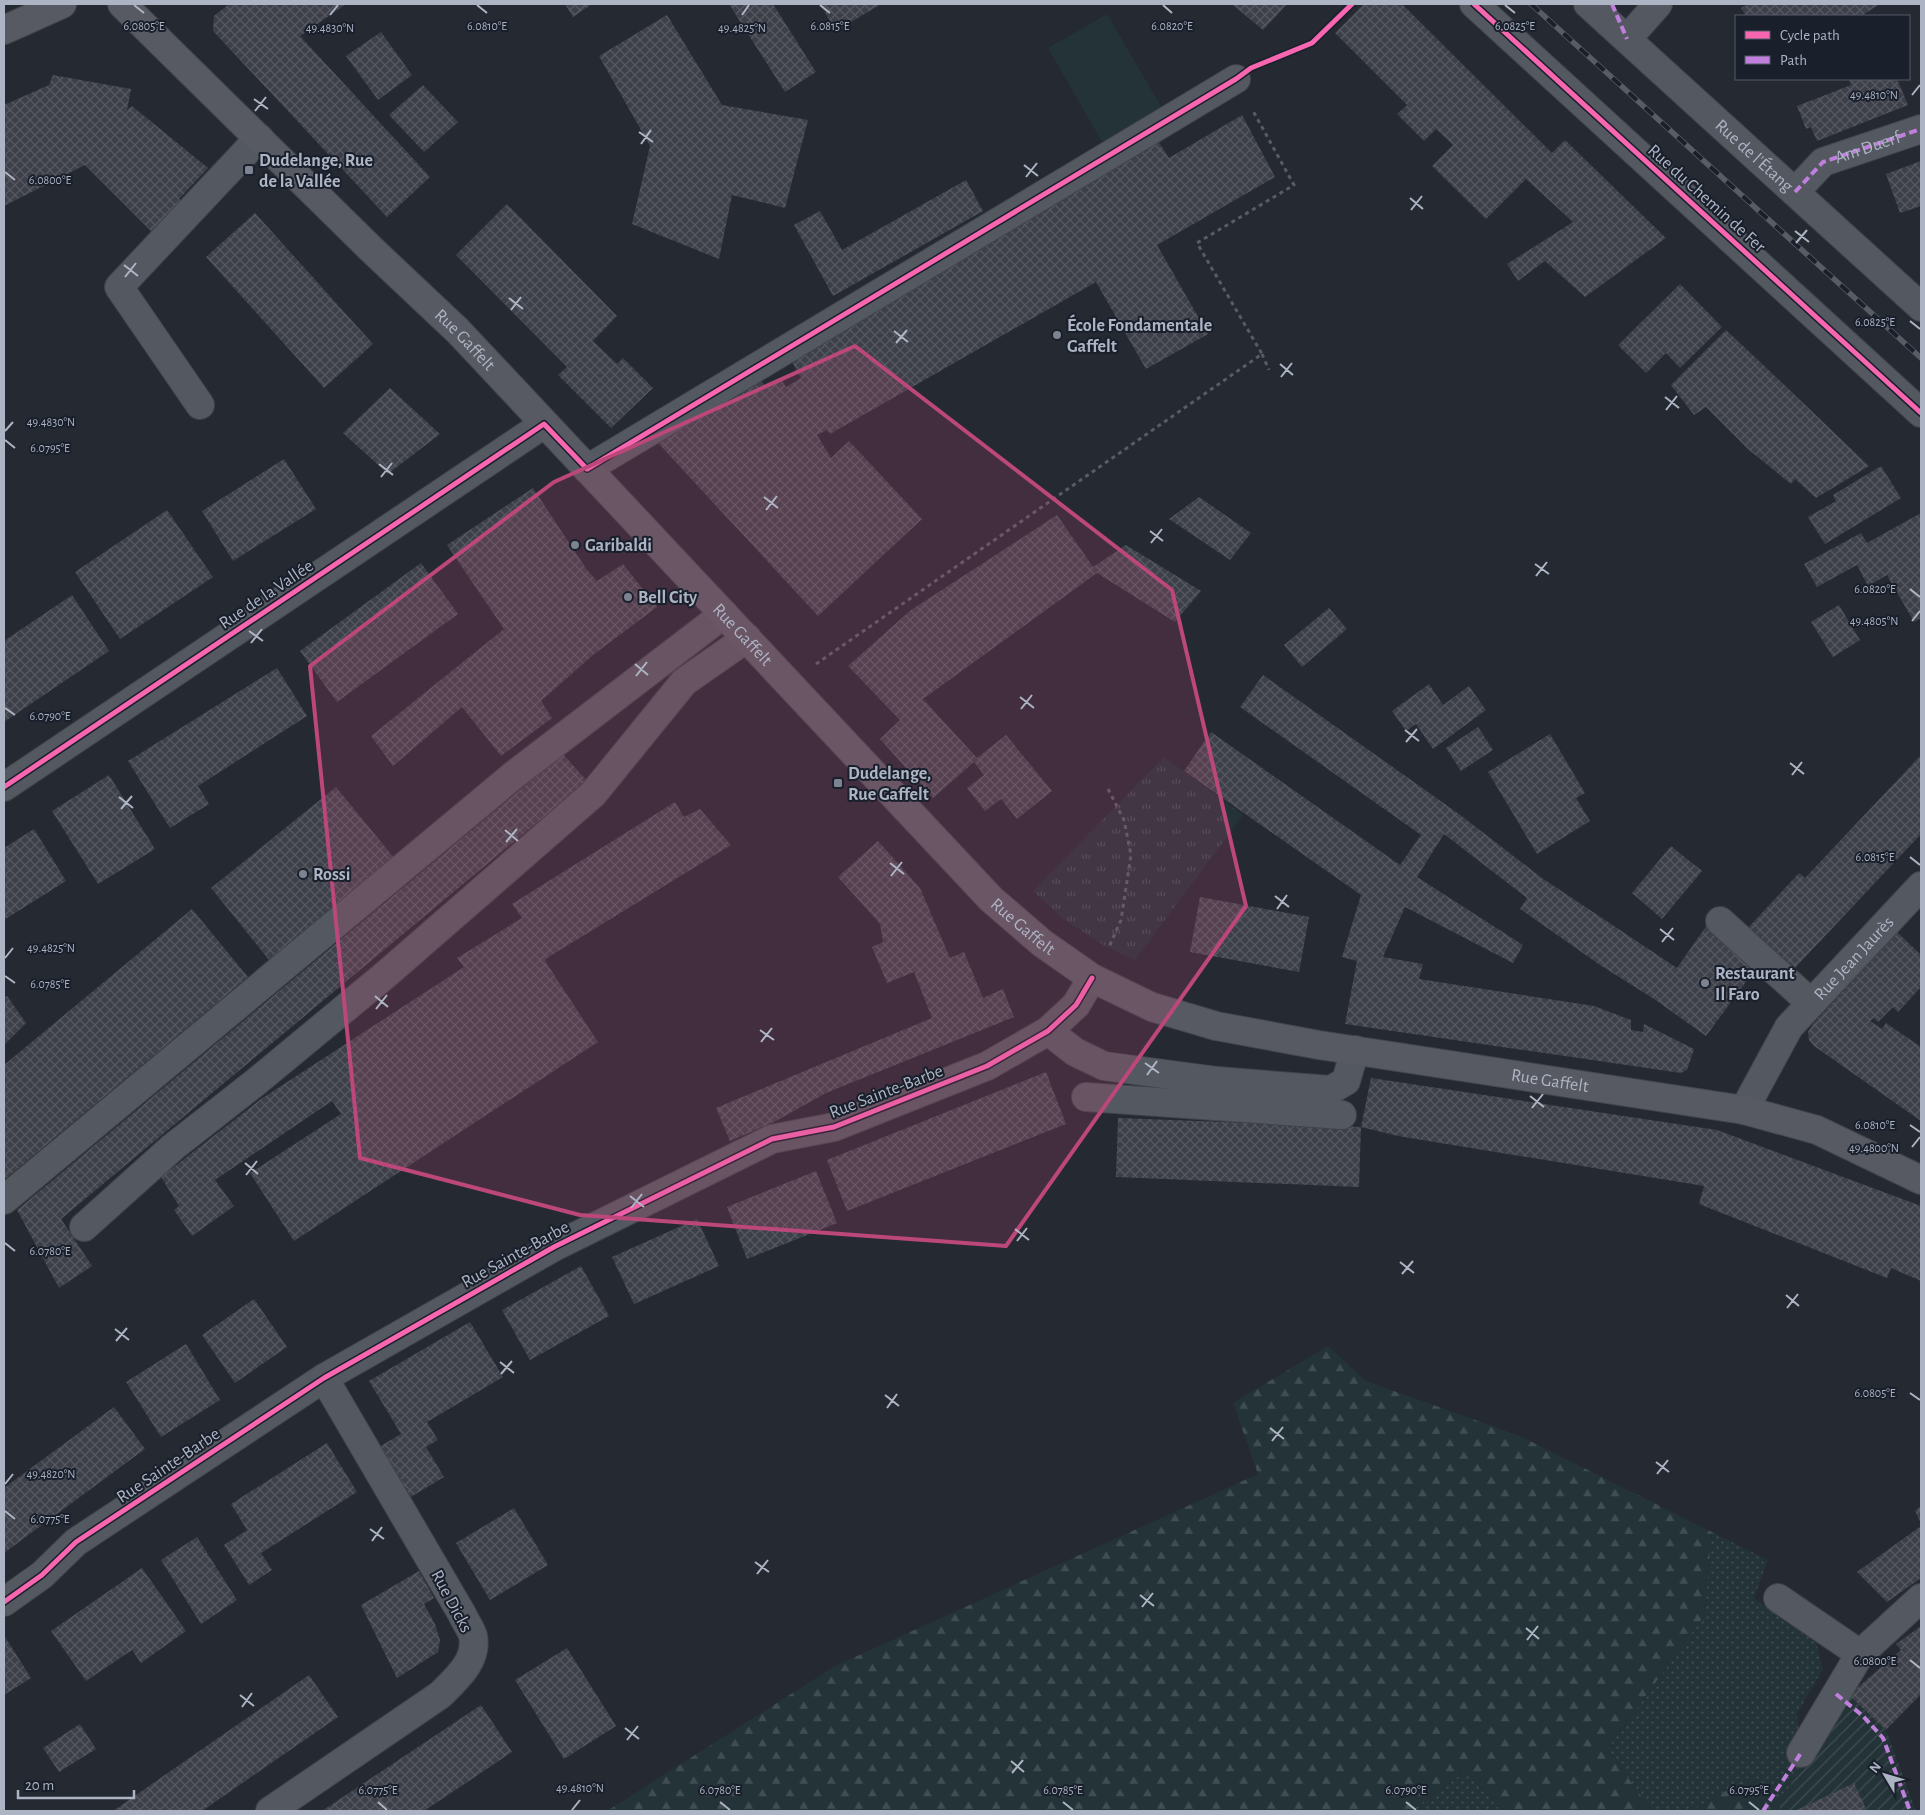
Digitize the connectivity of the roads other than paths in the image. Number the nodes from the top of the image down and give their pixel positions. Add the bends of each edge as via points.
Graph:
1 (62, 4) edge
2 (122, 4) edge
3 (1474, 4) edge
4 (1588, 4) edge
5 (1658, 4) edge
6 (4, 30) edge
7 (1627, 39) junction
8 (1236, 79) road end
9 (1921, 129) edge
10 (259, 138) junction
11 (1795, 192) junction
12 (1921, 307) edge
13 (200, 405) dead end
14 (1921, 413) edge
15 (544, 424) junction
16 (587, 469) junction
17 (724, 614) junction
18 (747, 638) junction
19 (4, 786) edge
20 (1921, 886) edge
21 (1720, 921) dead end
22 (1092, 978) junction
23 (1811, 1003) junction
24 (1048, 1031) junction
25 (1355, 1050) junction
26 (1216, 1094) junction
27 (1086, 1097) dead end
28 (1744, 1110) junction
29 (1342, 1115) dead end
30 (1921, 1180) edge
31 (4, 1200) edge
32 (84, 1226) dead end
33 (324, 1378) junction
34 (1778, 1598) dead end
35 (1921, 1598) edge
36 (4, 1602) edge
37 (1860, 1654) junction
38 (1801, 1753) dead end
39 (270, 1811) edge

1 - 6 main road
2 - 10 main road, Rue Gaffelt
3 - 14 street, Rue du Chemin de Fer
4 - 7 street, Rue de l'Étang
5 - 7 street
7 - 11 street, Rue de l'Étang
8 - 16 street
9 - 11 street, Am Duerf via 1823,162
10 - 13 street via 119,287
10 - 15 main road, Rue Gaffelt via 458,331
11 - 12 street, Rue de l'Étang
15 - 16 main road, Rue Gaffelt
15 - 19 street, Rue de la Vallée
16 - 17 main road, Rue Gaffelt
17 - 18 main road, Rue Gaffelt
17 - 31 street via 515,774
18 - 22 main road, Rue Gaffelt via 991,899
18 - 32 street via 684,682 593,794 384,976 173,1147
20 - 23 street, Rue Jean Jaurès
21 - 23 street
22 - 24 street, Rue Sainte-Barbe via 1076,1005
22 - 25 main road, Rue Gaffelt via 1152,1007 1216,1026
23 - 28 street, Rue Jean Jaurès via 1789,1027
24 - 26 street via 1075,1052 1104,1066
24 - 33 street, Rue Sainte-Barbe via 987,1066 834,1127 772,1139 554,1247
25 - 26 street via 1346,1081 1331,1090
25 - 28 main road, Rue Gaffelt
26 - 27 street
26 - 29 street
28 - 30 main road, Rue Gaffelt via 1816,1130
33 - 36 street, Rue Sainte-Barbe via 76,1542 42,1575
33 - 39 street, Rue Dicks via 462,1614 473,1636 472,1656 460,1676 440,1695
34 - 37 street
35 - 37 street
37 - 38 street

